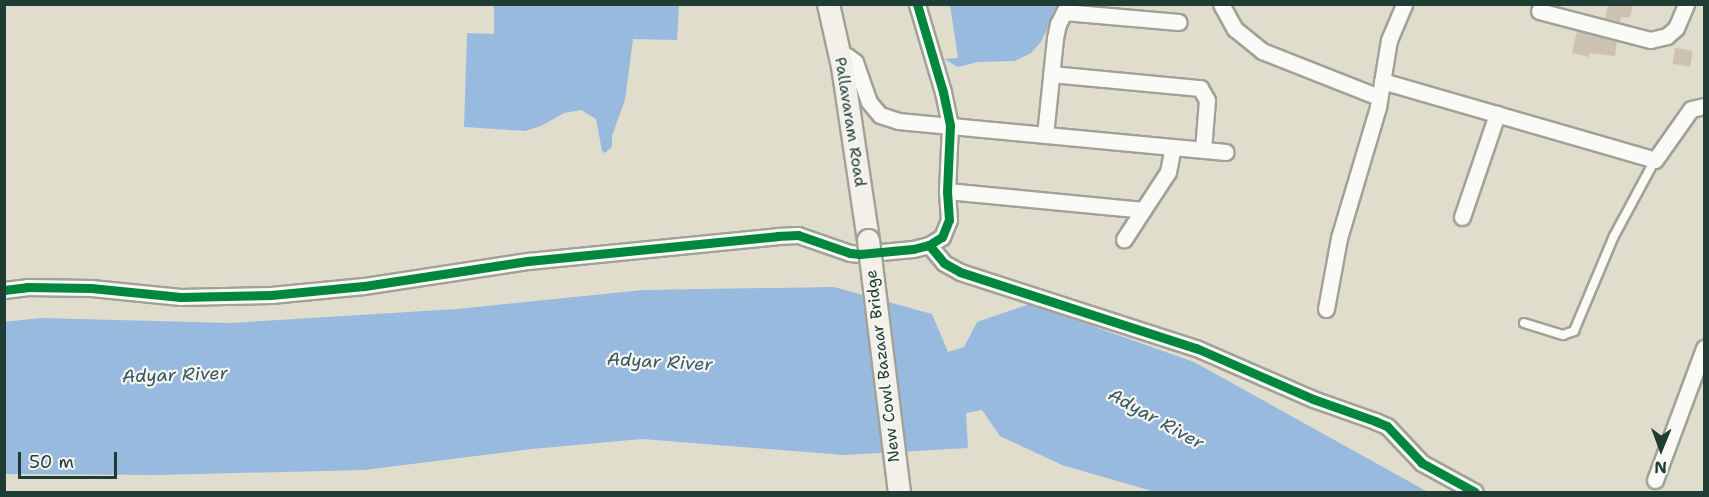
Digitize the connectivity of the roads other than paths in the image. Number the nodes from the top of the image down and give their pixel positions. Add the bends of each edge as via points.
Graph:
1 (828, 4) edge
2 (917, 4) edge
3 (1221, 4) edge
4 (1404, 4) edge
5 (1686, 4) edge
6 (1066, 8) edge
7 (1539, 11) dead end
8 (1179, 22) dead end
9 (840, 57) junction
10 (1051, 74) junction
11 (1382, 81) junction
12 (1379, 97) junction
13 (1704, 106) edge
14 (1497, 114) junction
15 (950, 125) junction
16 (1045, 135) junction
17 (1173, 147) junction
18 (1203, 150) junction
19 (1226, 152) dead end
20 (1655, 160) junction
21 (947, 191) junction
22 (1143, 210) junction
23 (1462, 217) dead end
24 (1124, 239) dead end
25 (868, 240) joint
26 (929, 245) junction
27 (4, 290) edge
28 (1326, 309) dead end
29 (1524, 323) dead end
30 (1704, 348) edge
31 (1655, 480) dead end
32 (899, 492) edge
33 (1475, 492) edge

1 - 9 street, Pallavaram Road
2 - 15 street
3 - 12 street via 1235,29 1262,51
4 - 11 street via 1389,40
5 - 7 street via 1676,27 1667,36 1650,40
6 - 8 street
6 - 10 street via 1055,38
9 - 15 street via 847,56 855,62 869,102 880,115
9 - 25 street, Pallavaram Road
10 - 16 street
10 - 18 street via 1200,88 1207,100
11 - 12 street
11 - 14 street
12 - 28 street via 1339,238
13 - 20 street via 1691,109
14 - 20 street
14 - 23 street
15 - 16 street
15 - 21 street
16 - 17 street
17 - 18 street
17 - 22 street via 1168,172
18 - 19 street
20 - 29 lane via 1614,236 1574,331 1563,335
21 - 22 street
21 - 26 street via 947,229
22 - 24 street
25 - 32 street, New Cowl Bazaar Bridge, bridge
26 - 27 street via 860,254 814,238 788,236 528,261 364,286 260,296 181,297 92,288
26 - 33 street via 944,263 960,272 1196,348 1313,399 1376,421 1387,426 1422,463
30 - 31 street

